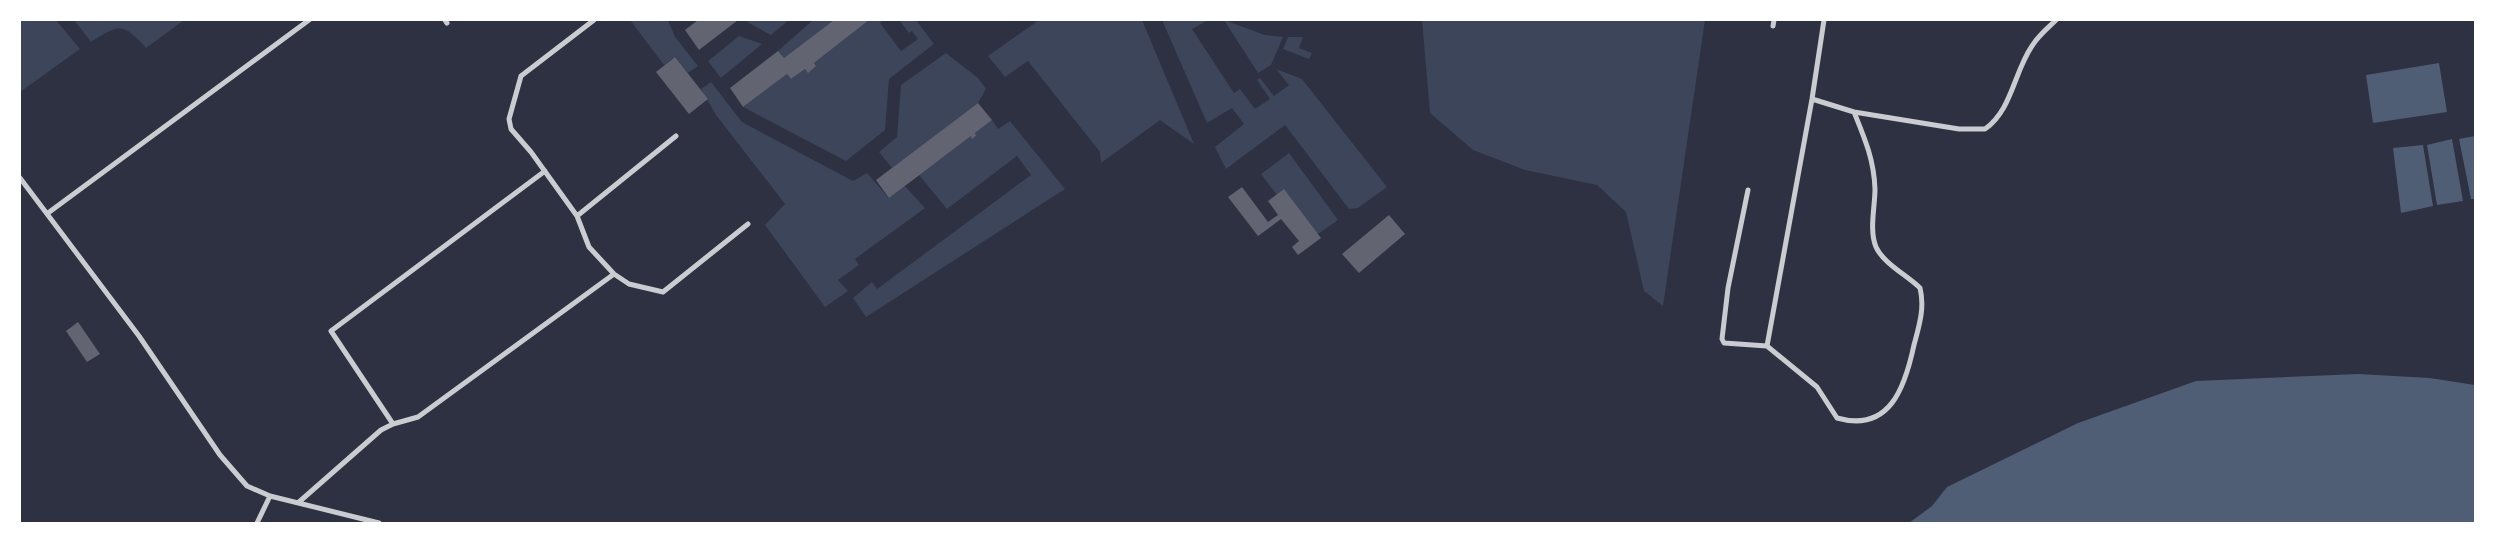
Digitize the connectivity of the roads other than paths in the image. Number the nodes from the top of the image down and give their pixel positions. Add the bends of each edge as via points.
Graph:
1 (309, 20) edge
2 (594, 20) edge
3 (1824, 20) edge
4 (2056, 20) edge
5 (1812, 99) junction
6 (1854, 112) junction
7 (676, 136) dead end
8 (544, 171) junction
9 (20, 178) edge
10 (1748, 190) dead end
11 (48, 213) junction
12 (578, 216) junction
13 (748, 224) dead end
14 (614, 274) junction
15 (1767, 346) junction
16 (393, 424) junction
17 (270, 496) junction
18 (299, 502) junction
19 (257, 523) edge
20 (379, 523) edge

1 - 11 street
2 - 8 street via 521,76 518,84 509,118 511,129
3 - 5 street
4 - 6 street via 2032,45 2002,114 1985,129 1959,129
5 - 6 street
5 - 15 street
6 - 15 street via 1872,157 1876,248 1920,288 1923,299 1907,378 1892,404 1879,416 1863,422 1847,421 1837,418 1817,387
7 - 12 street
8 - 12 street
8 - 16 street via 331,331
9 - 11 street
10 - 15 street via 1728,288 1722,339 1729,345
11 - 17 street via 139,336 220,456 247,486
12 - 14 street via 589,247
13 - 14 street via 663,292 628,284
14 - 16 street via 418,417
16 - 18 street via 381,430
17 - 18 street
17 - 19 street
18 - 20 street

